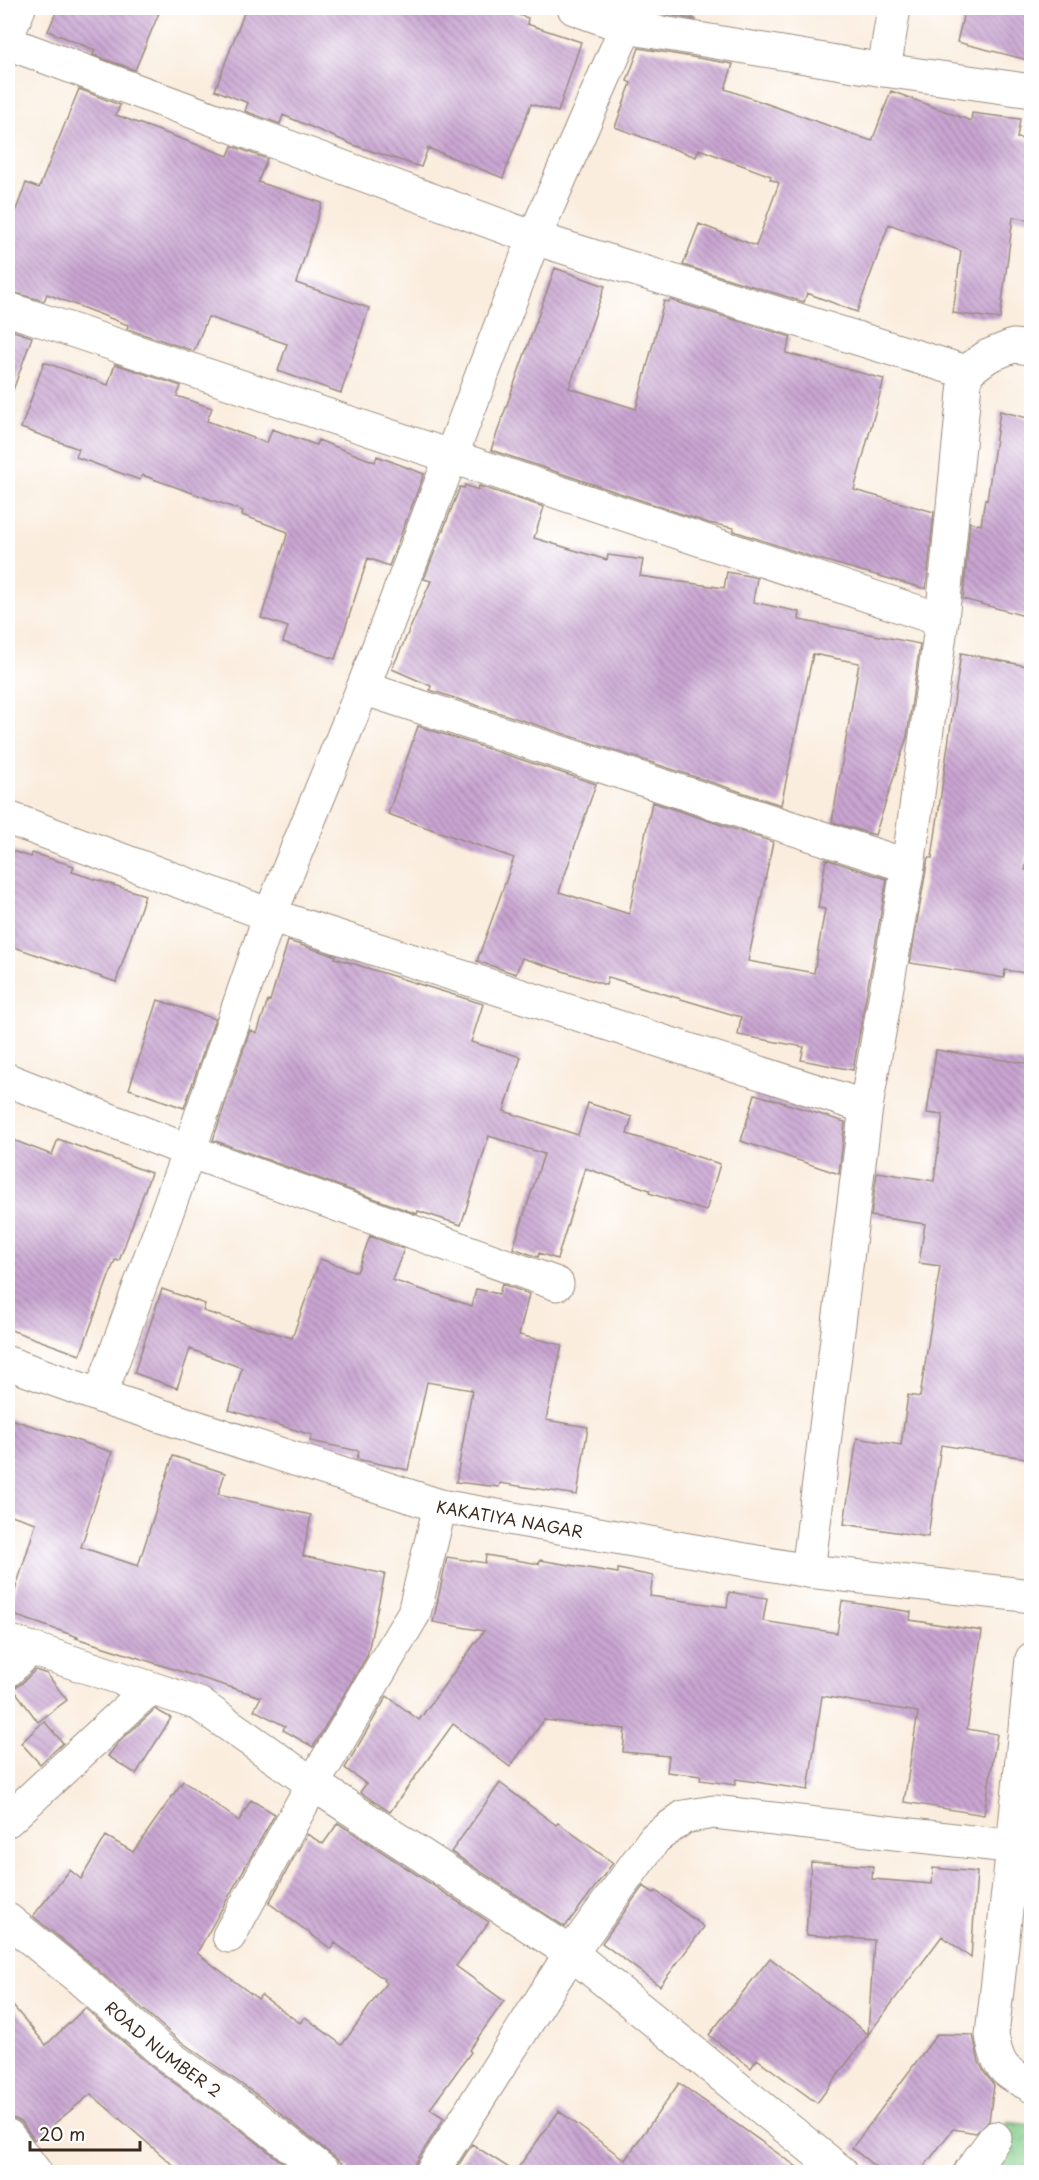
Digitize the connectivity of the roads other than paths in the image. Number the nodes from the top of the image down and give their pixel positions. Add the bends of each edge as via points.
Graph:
1 (20, 8) edge
2 (574, 8) edge
3 (894, 8) edge
4 (629, 17) edge
5 (8, 34) edge
6 (8, 43) edge
7 (884, 70) junction
8 (1032, 91) edge
9 (534, 238) junction
10 (8, 309) edge
11 (1032, 348) edge
12 (966, 372) junction
13 (451, 456) junction
14 (942, 620) junction
15 (363, 688) junction
16 (8, 818) edge
17 (908, 866) junction
18 (270, 915) junction
19 (8, 1080) edge
20 (866, 1107) junction
21 (189, 1151) junction
22 (557, 1284) dead end
23 (8, 1363) edge
24 (100, 1396) junction
25 (440, 1506) junction
26 (808, 1571) junction
27 (1032, 1596) edge
28 (15, 1653) edge
29 (1032, 1659) edge
30 (149, 1689) junction
31 (313, 1784) junction
32 (8, 1820) edge
33 (1022, 1848) edge
34 (8, 1920) edge
35 (229, 1936) dead end
36 (571, 1953) junction
37 (1032, 2086) edge
38 (8, 2136) edge
39 (995, 2138) dead end
40 (825, 2167) edge
41 (35, 2172) edge
42 (324, 2172) edge
43 (432, 2172) edge
44 (970, 2172) edge

1 - 5 street
2 - 4 street
3 - 7 street
4 - 7 street
4 - 9 street
6 - 9 street
7 - 8 street
9 - 12 street
9 - 13 street
10 - 13 street
11 - 12 street via 1013,346 988,356
12 - 14 street
13 - 14 street
13 - 15 street
14 - 17 street
15 - 17 street
15 - 18 street
16 - 18 street
17 - 20 street
18 - 20 street
18 - 21 street
19 - 21 street
20 - 26 street
21 - 22 street
21 - 24 street
23 - 24 street, KAKATIYA NAGAR
24 - 25 street, KAKATIYA NAGAR
25 - 26 street, KAKATIYA NAGAR
25 - 31 street via 414,1613
26 - 27 street, KAKATIYA NAGAR
28 - 30 street
29 - 33 street
30 - 31 street via 199,1704
30 - 32 street
31 - 35 street
31 - 36 street
33 - 36 street via 714,1812 684,1817 655,1839
33 - 37 street via 992,2035 995,2055 1006,2073
34 - 42 street, ROAD NUMBER 2 via 164,2053
36 - 40 street
36 - 43 street
38 - 41 street
39 - 44 street

